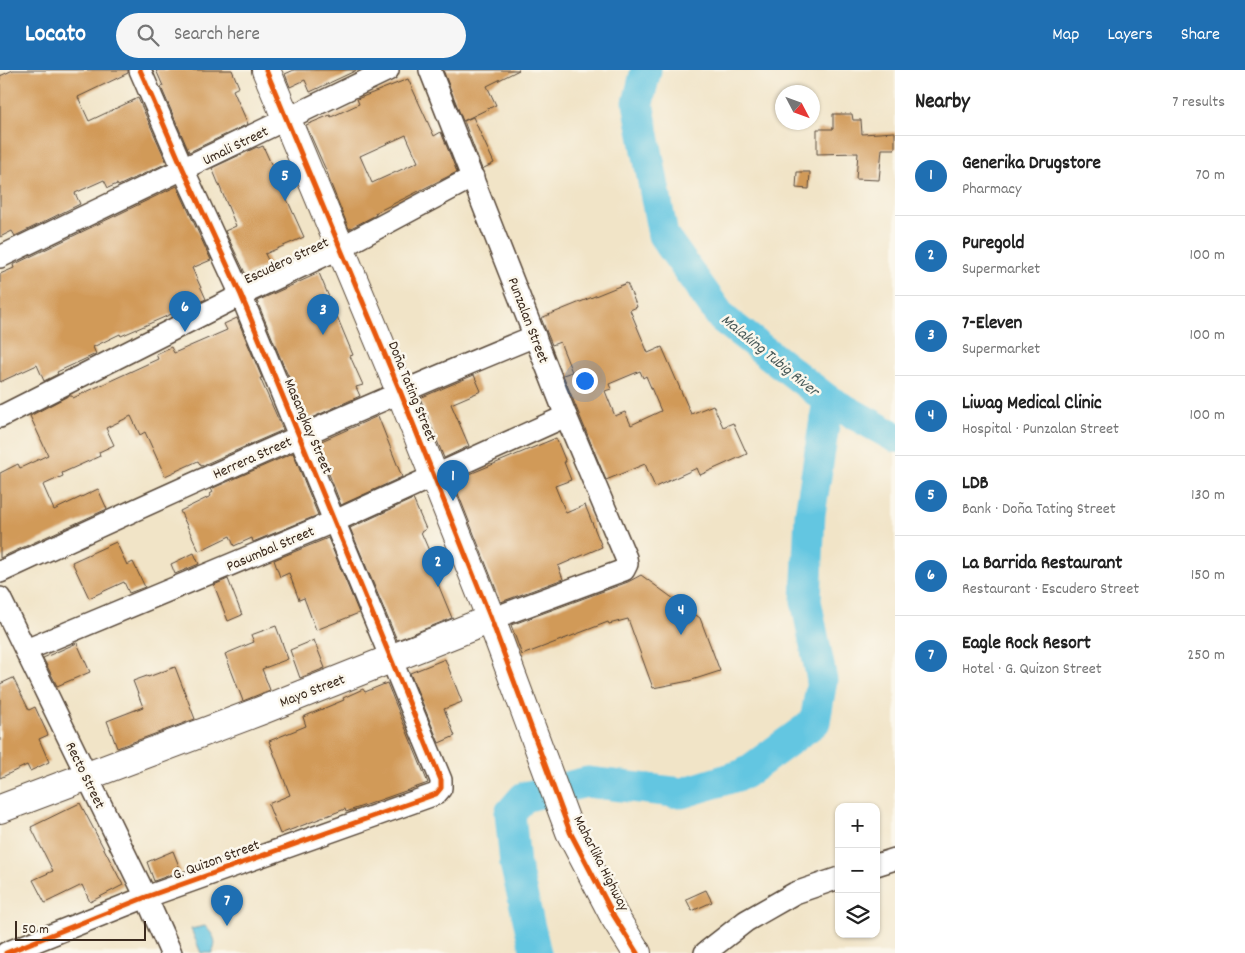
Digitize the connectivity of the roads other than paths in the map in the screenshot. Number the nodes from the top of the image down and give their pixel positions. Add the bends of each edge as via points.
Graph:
1 (140, 70) edge
2 (266, 70) edge
3 (388, 70) edge
4 (430, 70) edge
5 (287, 120) junction
6 (183, 170) junction
7 (473, 177) junction
8 (340, 248) junction
9 (0, 257) edge
10 (241, 295) junction
11 (535, 336) junction
12 (400, 391) junction
13 (566, 416) junction
14 (0, 417) edge
15 (300, 436) junction
16 (434, 477) junction
17 (336, 521) junction
18 (624, 570) joint
19 (0, 572) edge
20 (0, 598) edge
21 (491, 619) junction
22 (26, 650) junction
23 (391, 659) junction
24 (87, 777) junction
25 (550, 781) joint
26 (436, 794) joint
27 (0, 809) edge
28 (895, 859) edge
29 (880, 864) edge
30 (835, 879) edge
31 (146, 897) junction
32 (6, 953) edge
33 (171, 953) edge
34 (637, 953) edge
35 (705, 953) edge

1 - 6 street, Masangkay Street
2 - 5 main road, Doña Tating Street
3 - 5 street, Umali Street
4 - 7 street, Punzalan Street
5 - 6 street, Umali Street
5 - 8 main road, Doña Tating Street
6 - 9 street, Umali Street
6 - 10 street, Masangkay Street
7 - 8 street, Escudero Street
7 - 11 street, Punzalan Street
8 - 10 street, Escudero Street
8 - 12 main road, Doña Tating Street
10 - 14 street, Escudero Street
10 - 15 street, Masangkay Street
11 - 12 street, Herrera Street
11 - 13 street, Punzalan Street
12 - 15 street, Herrera Street
12 - 16 main road, Doña Tating Street
13 - 16 street, Pasumbal Street
13 - 18 street, Punzalan Street via 626,558
15 - 17 street, Masangkay Street
15 - 19 street, Herrera Street
16 - 17 street, Pasumbal Street
16 - 21 main road, Doña Tating Street
17 - 22 street, Pasumbal Street
17 - 23 street, Masangkay Street
18 - 21 street, Mayo Street
20 - 22 street, Recto Street
21 - 23 main road, Mayo Street
21 - 25 main road, Doña Tating Street
22 - 24 street, Recto Street
23 - 24 main road, Mayo Street
23 - 26 street, Masangkay Street via 441,780 441,788
24 - 27 main road, Mayo Street
24 - 31 street, Recto Street
25 - 34 main road, Maharlika Highway via 570,832
26 - 31 street, G. Quizon Street
28 - 29 street
30 - 35 street via 795,893 746,921
31 - 32 street, G. Quizon Street
31 - 33 street, Recto Street

